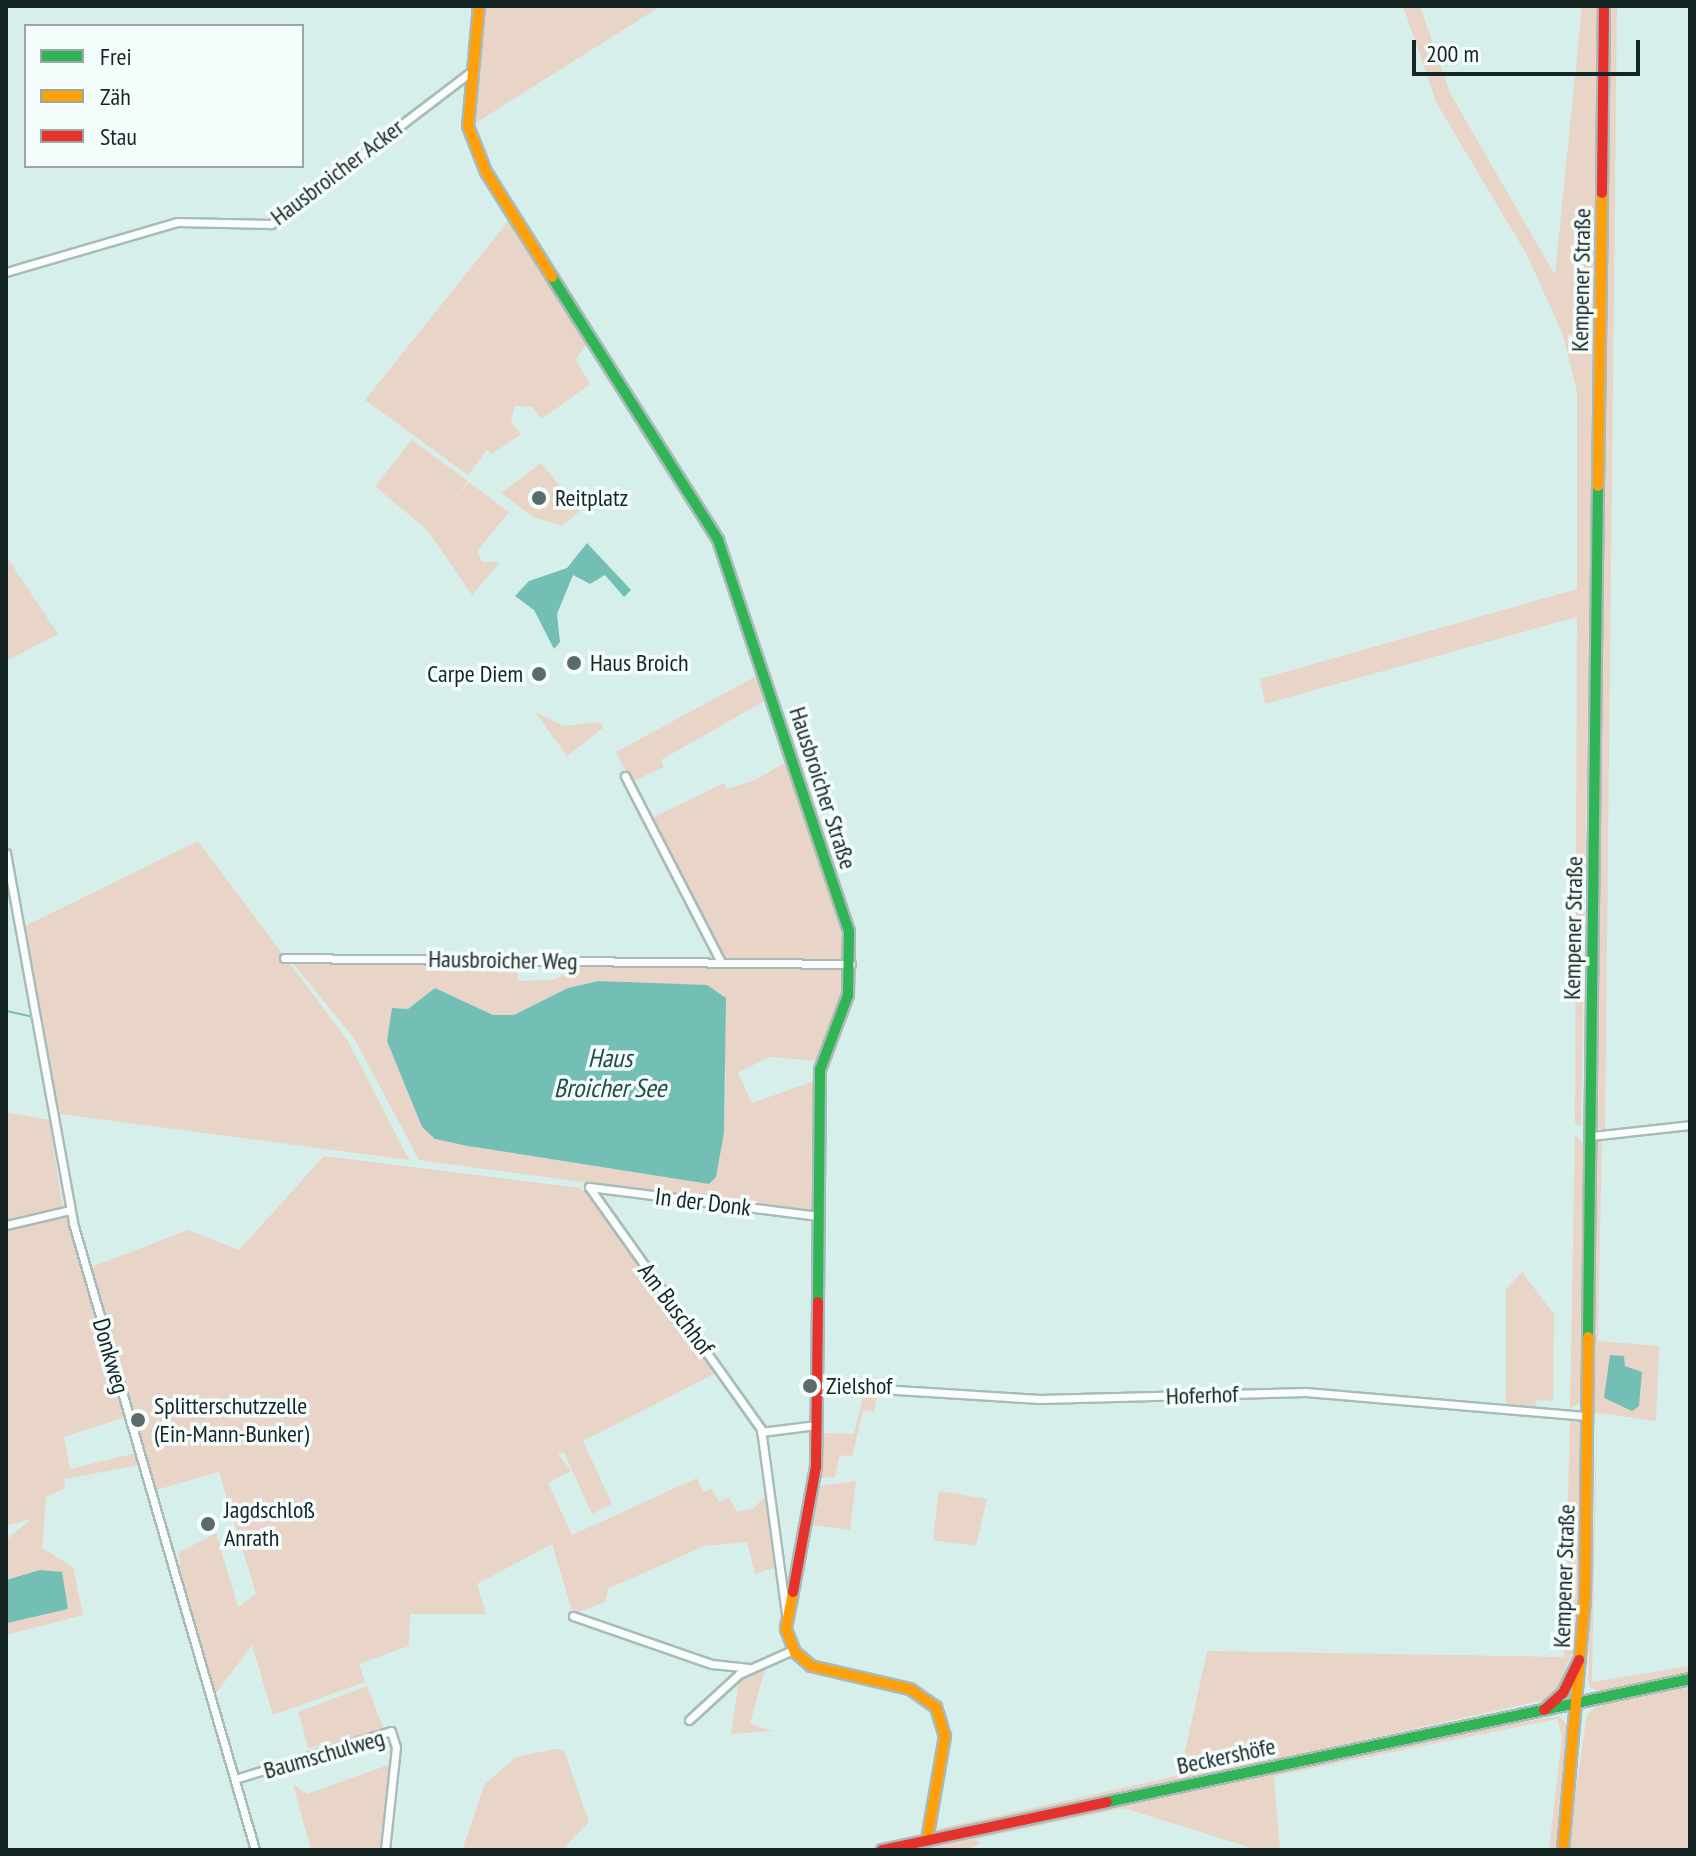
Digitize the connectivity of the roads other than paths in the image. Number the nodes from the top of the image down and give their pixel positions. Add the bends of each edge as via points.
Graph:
1 (479, 6) edge
2 (1604, 6) edge
3 (469, 73) junction
4 (6, 272) edge
5 (625, 776) dead end
6 (6, 853) edge
7 (284, 958) dead end
8 (721, 962) junction
9 (853, 964) junction
10 (1690, 1125) edge
11 (1591, 1136) junction
12 (589, 1187) joint
13 (70, 1210) junction
14 (818, 1216) junction
15 (6, 1225) edge
16 (817, 1385) junction
17 (1587, 1416) junction
18 (817, 1425) junction
19 (761, 1432) junction
20 (786, 1615) junction
21 (573, 1616) dead end
22 (1583, 1648) junction
23 (793, 1650) junction
24 (749, 1668) junction
25 (1690, 1679) edge
26 (1579, 1703) junction
27 (1544, 1710) junction
28 (689, 1720) dead end
29 (235, 1779) junction
30 (927, 1840) junction
31 (255, 1850) edge
32 (385, 1850) edge
33 (882, 1850) edge
34 (1563, 1850) edge

1 - 3 street, Hausbroicher Straße
2 - 11 street, Kempener Straße
3 - 4 street, Hausbroicher Acker via 271,224 173,223
3 - 9 street, Hausbroicher Straße via 468,126 486,172 726,559 849,932
5 - 8 street
6 - 13 street, Donkweg
7 - 8 street, Hausbroicher Weg
8 - 9 street, Hausbroicher Weg
9 - 14 street, Hausbroicher Straße via 820,1070
10 - 11 street
11 - 17 street, Kempener Straße
12 - 14 street, In der Donk
12 - 19 street, Am Buschhof via 747,1402
13 - 15 street
13 - 29 street, Donkweg
14 - 16 street, Hausbroicher Straße
16 - 17 street, Hoferhof via 1040,1399 1306,1392
16 - 18 street, Hausbroicher Straße
17 - 22 street, Kempener Straße
18 - 19 street
18 - 20 street, Hausbroicher Straße via 811,1505
19 - 20 street, Am Buschhof
20 - 23 street, Hausbroicher Straße
21 - 24 street via 712,1664
22 - 26 street, Kempener Straße
22 - 27 street via 1565,1690
23 - 24 street
23 - 30 street via 814,1667 910,1689 934,1705 945,1736
24 - 28 street
25 - 26 street, Beckershöfe
26 - 27 street, Beckershöfe
26 - 34 street, Kempener Straße
27 - 30 street, Beckershöfe
29 - 31 street, Donkweg
29 - 32 street, Baumschulweg via 391,1731 396,1747
30 - 33 street, Beckershöfe

